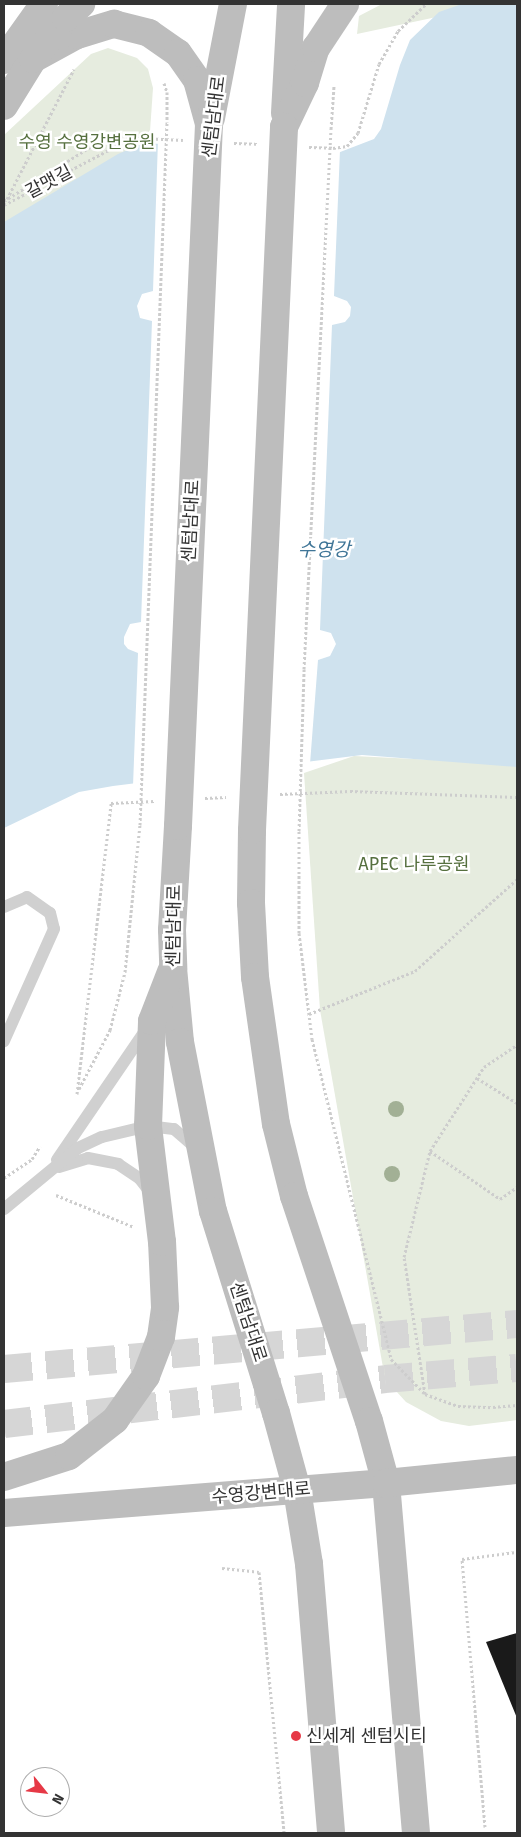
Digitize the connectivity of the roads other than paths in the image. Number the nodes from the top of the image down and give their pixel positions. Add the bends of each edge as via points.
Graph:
1 (44, 4) edge
2 (81, 4) edge
3 (233, 4) edge
4 (291, 4) edge
5 (345, 4) edge
6 (5, 55) edge
7 (34, 59) junction
8 (4, 106) edge
9 (209, 124) junction
10 (284, 127) junction
11 (4, 907) edge
12 (173, 968) junction
13 (152, 1020) junction
14 (4, 1040) edge
15 (148, 1126) junction
16 (204, 1165) junction
17 (52, 1169) junction
18 (157, 1200) junction
19 (4, 1209) edge
20 (517, 1470) edge
21 (4, 1477) edge
22 (386, 1483) junction
23 (297, 1490) junction
24 (4, 1513) edge
25 (331, 1833) edge
26 (416, 1833) edge

1 - 6 main road
2 - 7 main road
3 - 9 main road, 센텀남대로
4 - 10 main road
5 - 10 main road via 316,48 305,84
6 - 7 main road
7 - 8 main road
7 - 9 main road via 77,34 114,24 149,33 178,53 197,80
9 - 12 main road, 센텀남대로, bridge via 172,930
10 - 22 main road, bridge via 252,830 255,978 276,1124 294,1196 369,1421
11 - 14 lane via 27,897 50,913 54,929
12 - 13 main road
12 - 16 main road, 센텀남대로 via 180,1042
13 - 15 main road
13 - 17 lane
15 - 16 lane via 174,1129 191,1144
15 - 17 lane via 102,1137 78,1148
15 - 18 main road
16 - 23 main road, 센텀남대로 via 213,1211
17 - 18 lane via 88,1158 118,1164 140,1179
17 - 19 lane
18 - 21 main road via 165,1307 161,1337 146,1376 115,1420 68,1456
20 - 22 main road, 수영강변대로
22 - 23 main road, 수영강변대로
22 - 26 main road
23 - 24 main road, 수영강변대로
23 - 25 main road, 센텀남대로 via 309,1564

